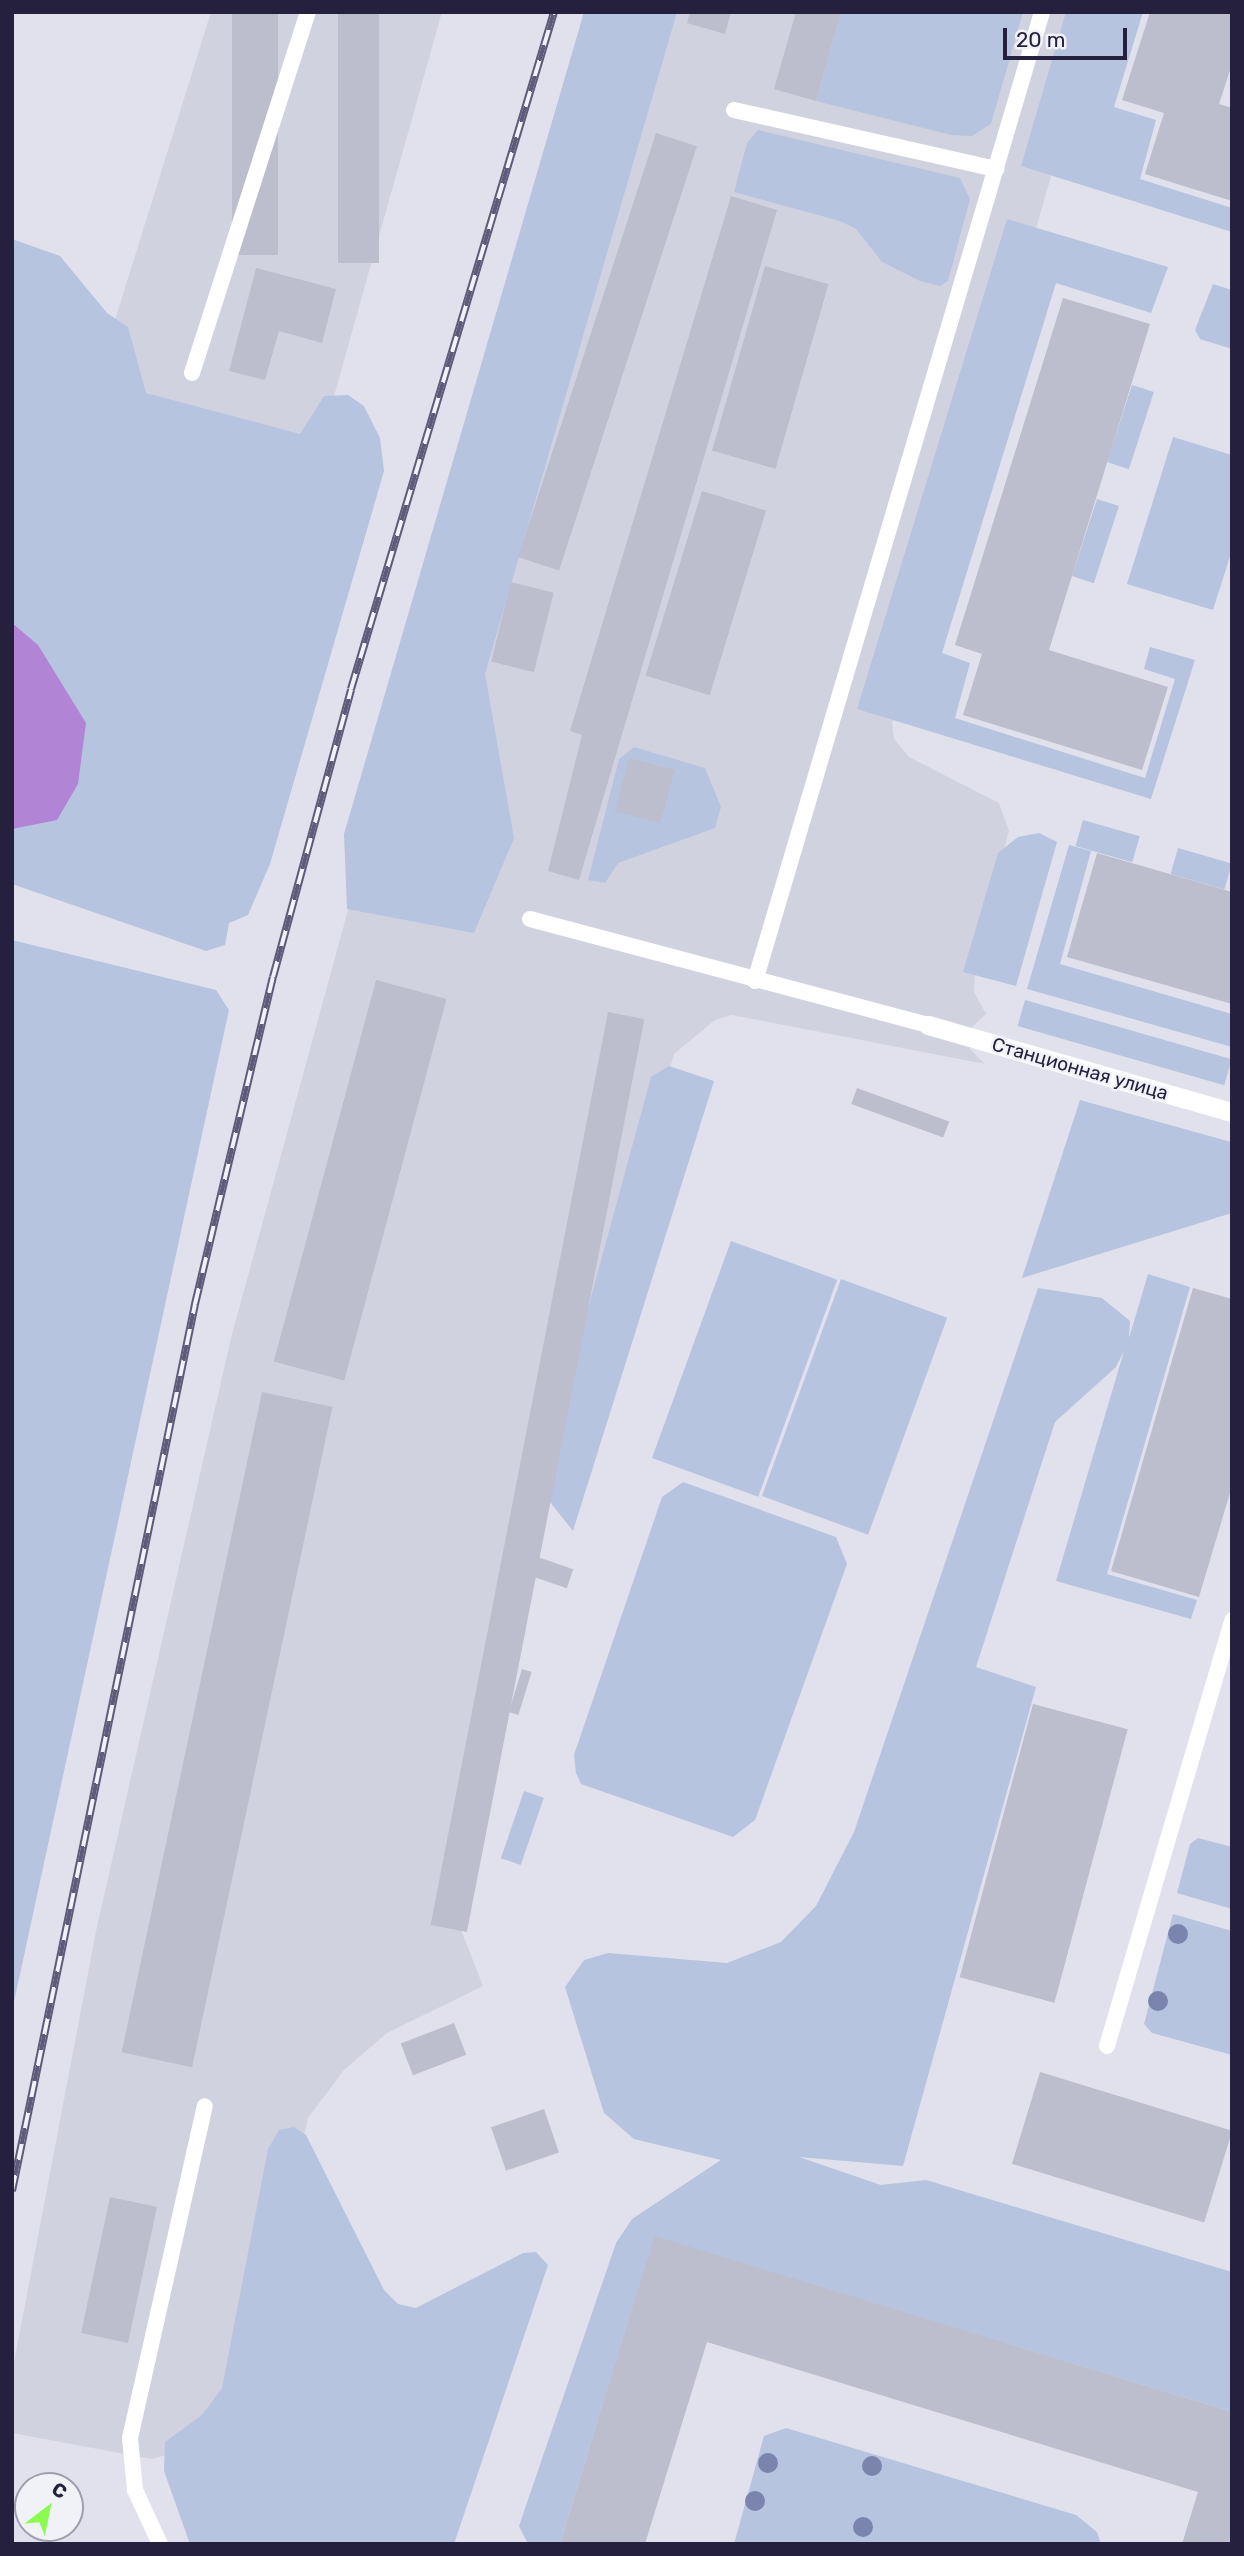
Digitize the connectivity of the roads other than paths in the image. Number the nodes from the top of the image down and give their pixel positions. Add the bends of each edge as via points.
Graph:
1 (308, 12) edge
2 (1042, 12) edge
3 (734, 110) dead end
4 (996, 169) junction
5 (192, 373) dead end
6 (530, 919) dead end
7 (755, 981) junction
8 (928, 1025) joint
9 (1232, 1112) edge
10 (1232, 1620) edge
11 (1107, 2046) dead end
12 (205, 2106) dead end
13 (160, 2544) edge

1 - 5 lane
2 - 4 lane
3 - 4 lane
4 - 7 lane
6 - 7 lane
7 - 8 lane
8 - 9 street, Станционная улица
10 - 11 lane
12 - 13 lane via 130,2438 135,2490

